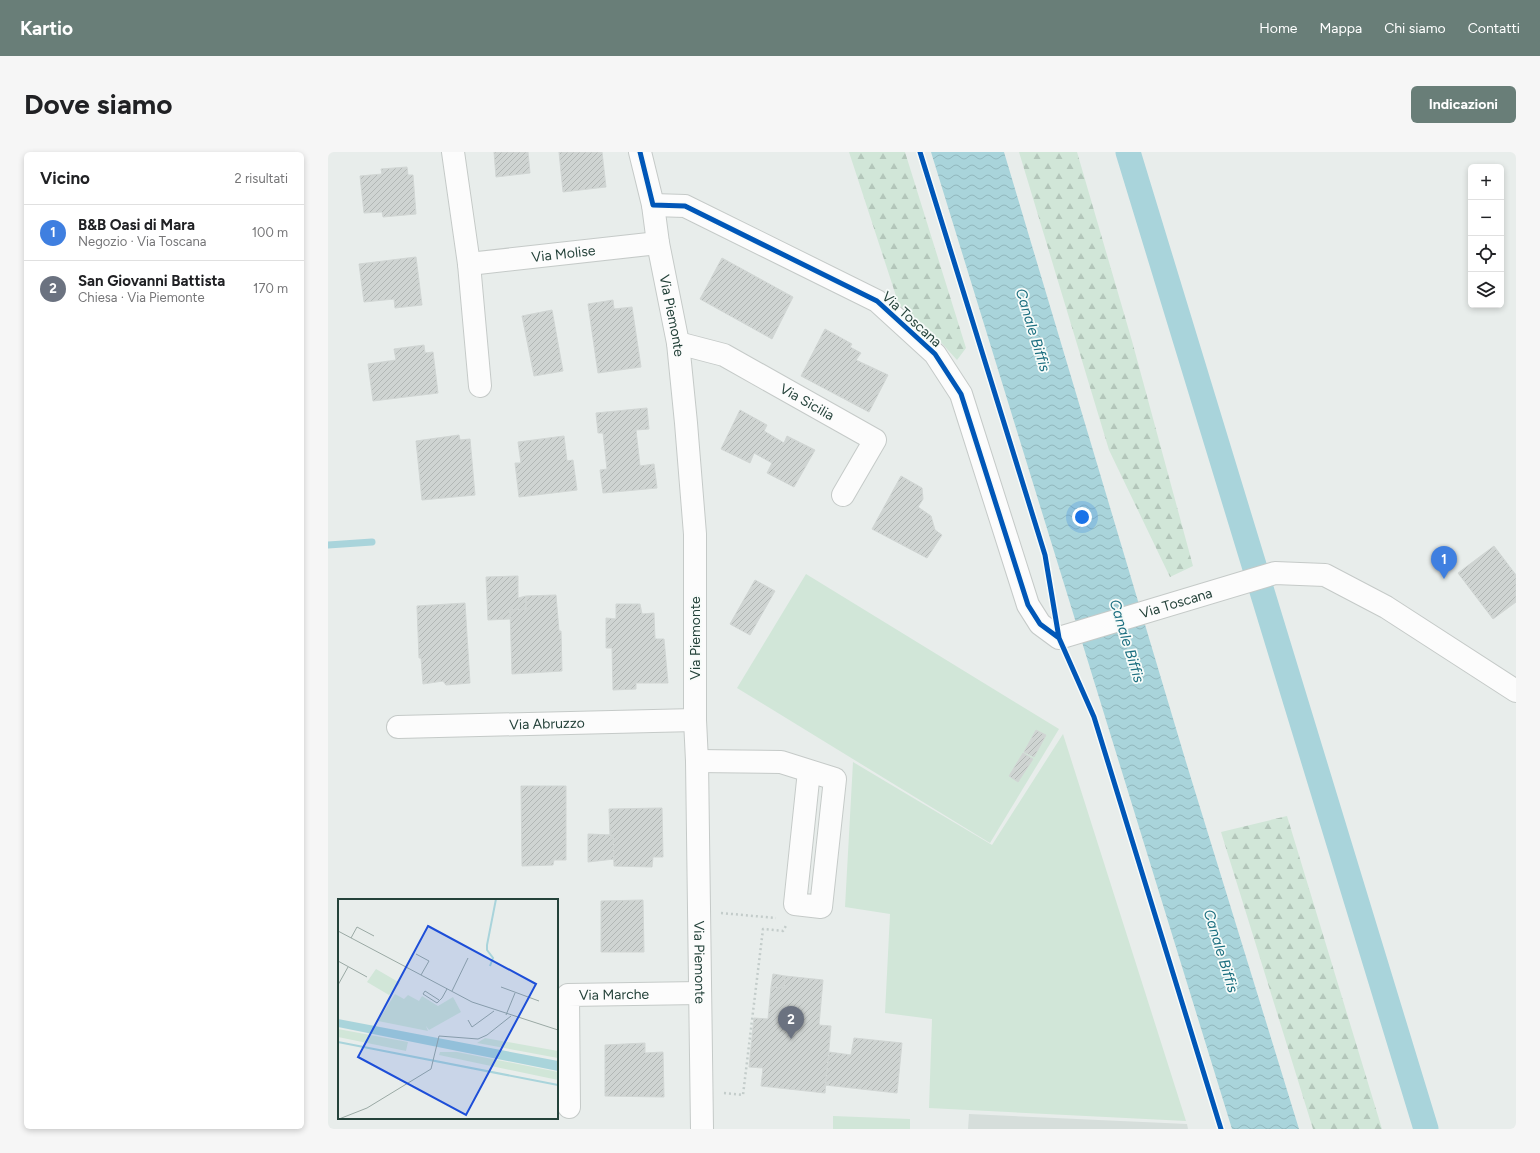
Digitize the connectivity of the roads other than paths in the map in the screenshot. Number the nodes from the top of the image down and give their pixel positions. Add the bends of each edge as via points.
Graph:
1 (453, 152) edge
2 (640, 152) edge
3 (653, 205) junction
4 (658, 243) junction
5 (469, 264) junction
6 (678, 343) junction
7 (480, 386) dead end
8 (843, 495) dead end
9 (1516, 691) edge
10 (695, 720) junction
11 (398, 727) dead end
12 (697, 761) junction
13 (792, 911) road end
14 (700, 992) junction
15 (569, 1107) dead end
16 (702, 1129) edge

1 - 5 street
2 - 3 street, Via Piemonte
3 - 4 street, Via Piemonte
3 - 9 street, Via Toscana via 685,206 877,301 935,354 960,394 1028,605 1040,624 1059,638 1275,573 1325,575 1386,607
4 - 5 street, Via Molise
4 - 6 street, Via Piemonte
5 - 7 street
6 - 8 street, Via Sicilia via 724,355 875,440
6 - 10 street, Via Piemonte via 695,534
10 - 11 street, Via Abruzzo
10 - 12 street, Via Piemonte
12 - 13 street via 781,762 835,779 820,907
12 - 14 street, Via Piemonte
14 - 15 street, Via Marche via 568,995
14 - 16 street, Via Piemonte

